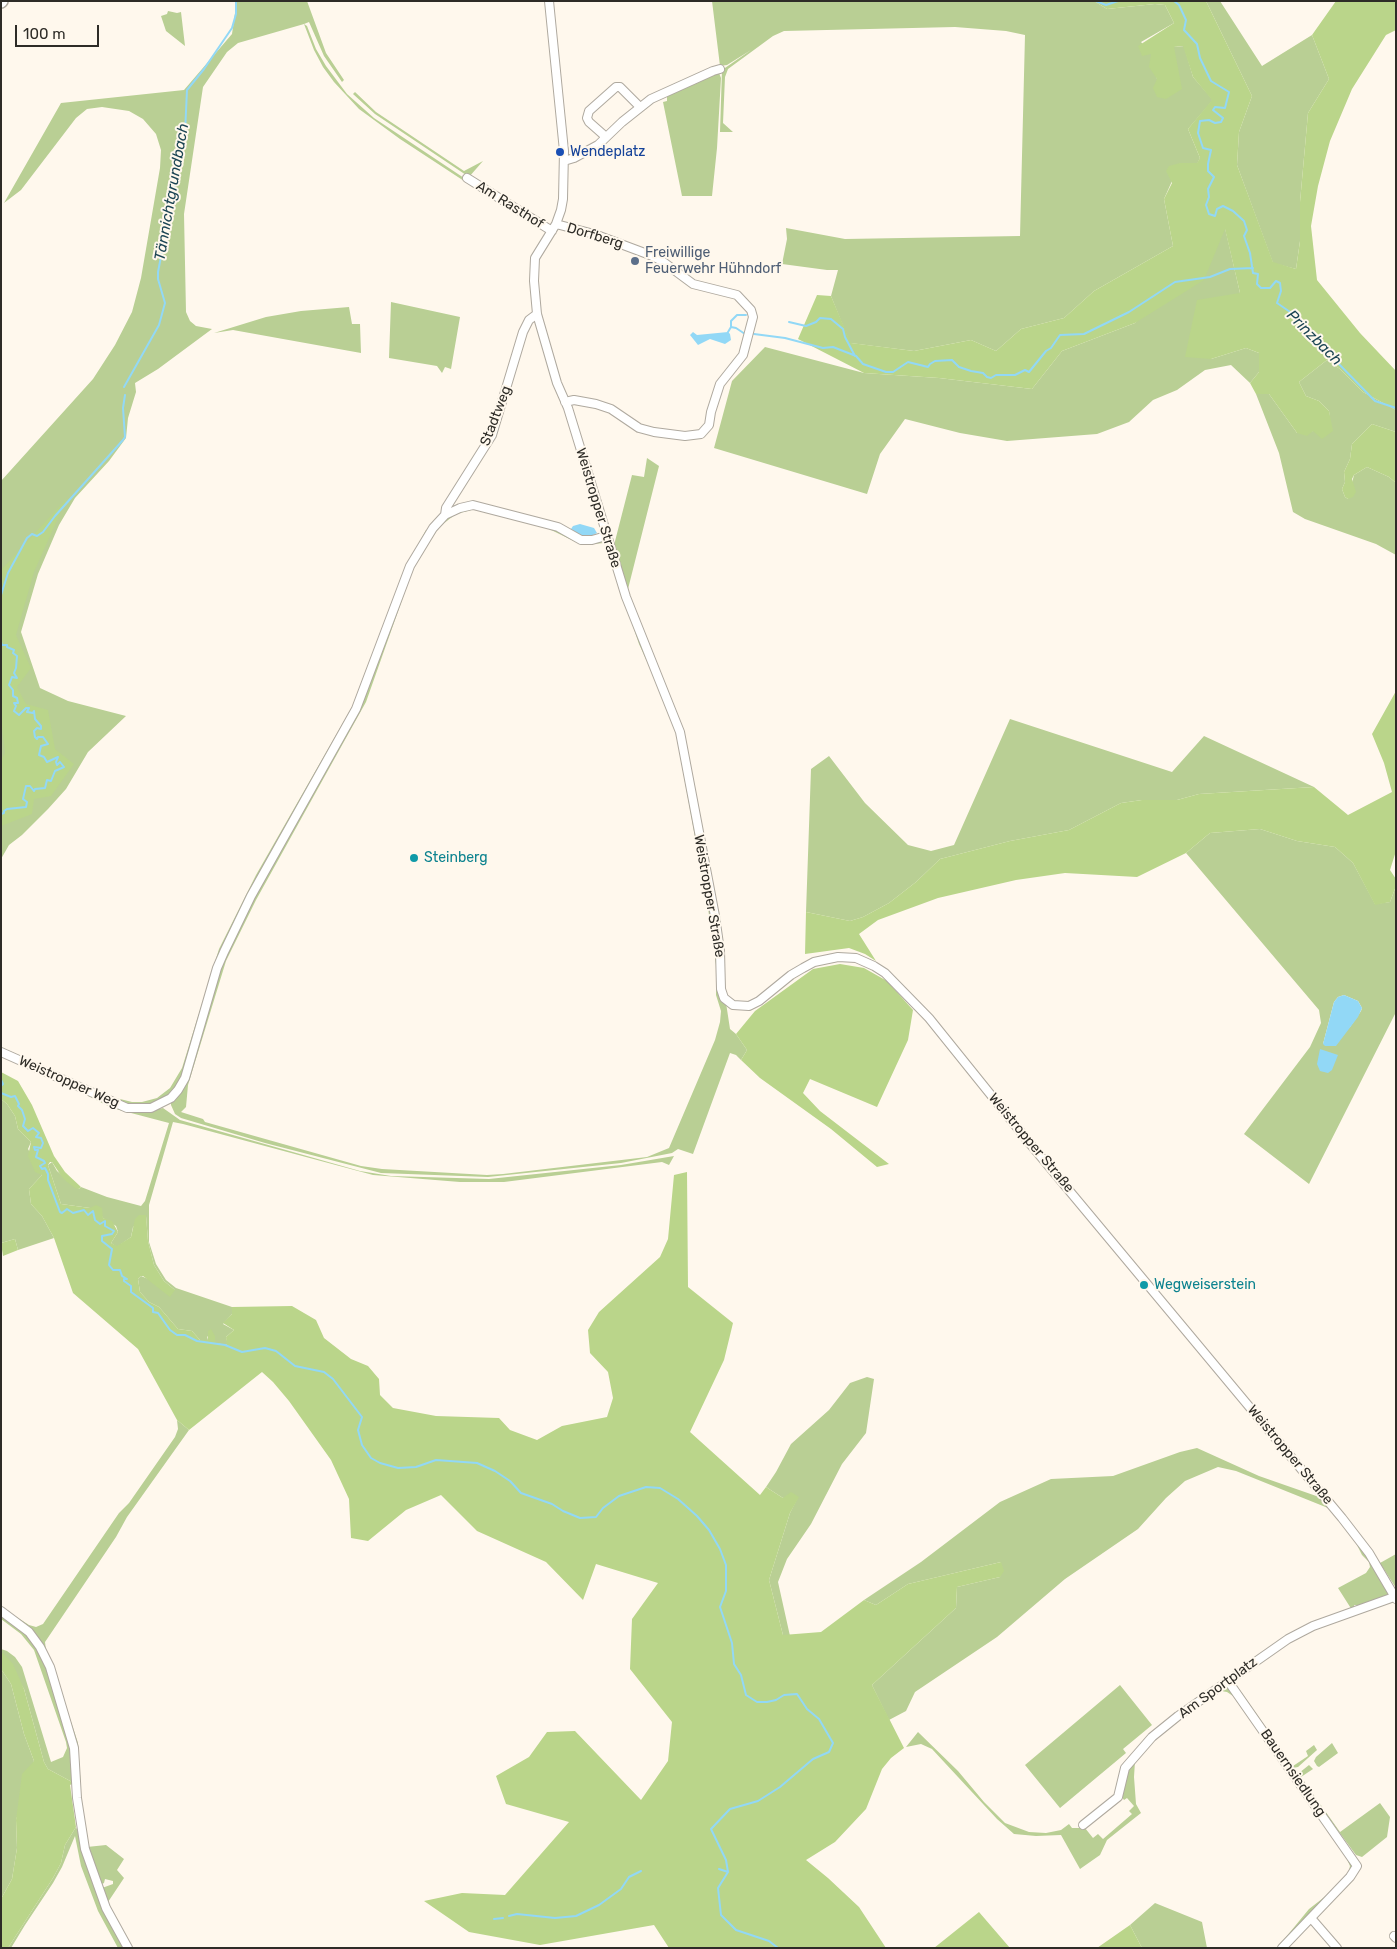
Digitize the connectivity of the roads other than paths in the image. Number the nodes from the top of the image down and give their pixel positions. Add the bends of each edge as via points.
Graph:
1 (549, 1) edge
2 (720, 69) dead end
3 (640, 107) junction
4 (606, 138) junction
5 (564, 161) junction
6 (467, 178) dead end
7 (554, 227) junction
8 (537, 314) junction
9 (565, 402) junction
10 (444, 515) junction
11 (606, 536) junction
12 (1, 1052) edge
13 (166, 1102) joint
14 (1395, 1598) edge
15 (1, 1611) edge
16 (1228, 1680) junction
17 (1082, 1825) dead end
18 (1310, 1918) junction
19 (128, 1948) edge
20 (1282, 1948) edge
21 (1337, 1948) edge

1 - 5 street, Weistropper Straße
2 - 3 street
3 - 4 street
3 - 4 street via 620,86 589,111 589,122
4 - 5 street
5 - 7 street, Weistropper Straße via 562,205
6 - 7 street, Am Rasthof
7 - 8 street, Weistropper Straße via 534,263
7 - 9 street, Dorfberg via 594,234 650,255 693,284 737,295 751,310 753,318 743,355 724,376 707,428 696,435 638,428 611,409 574,400
8 - 9 street, Weistropper Straße
8 - 10 street, Stadtweg via 529,320 523,332 490,440
9 - 11 street, Weistropper Straße
10 - 11 street via 460,508 481,506 558,527 581,540
10 - 13 street, Stadtweg via 427,537 407,573 356,708 251,896 224,952 185,1078
11 - 14 street, Weistropper Straße via 636,626 680,732 717,925 724,998 733,1004 749,1006 803,968 838,957 856,958 885,973 928,1018 1356,1536
12 - 13 street, Weistropper Weg via 127,1108 151,1108
14 - 16 street, Am Sportplatz via 1313,1626
15 - 19 street via 29,1632 50,1668 74,1748 85,1849 106,1908
16 - 17 street, Am Sportplatz via 1143,1746 1125,1768 1118,1797
16 - 18 street, Bauernsiedlung via 1355,1860 1357,1866 1350,1877
18 - 20 street
18 - 21 street

